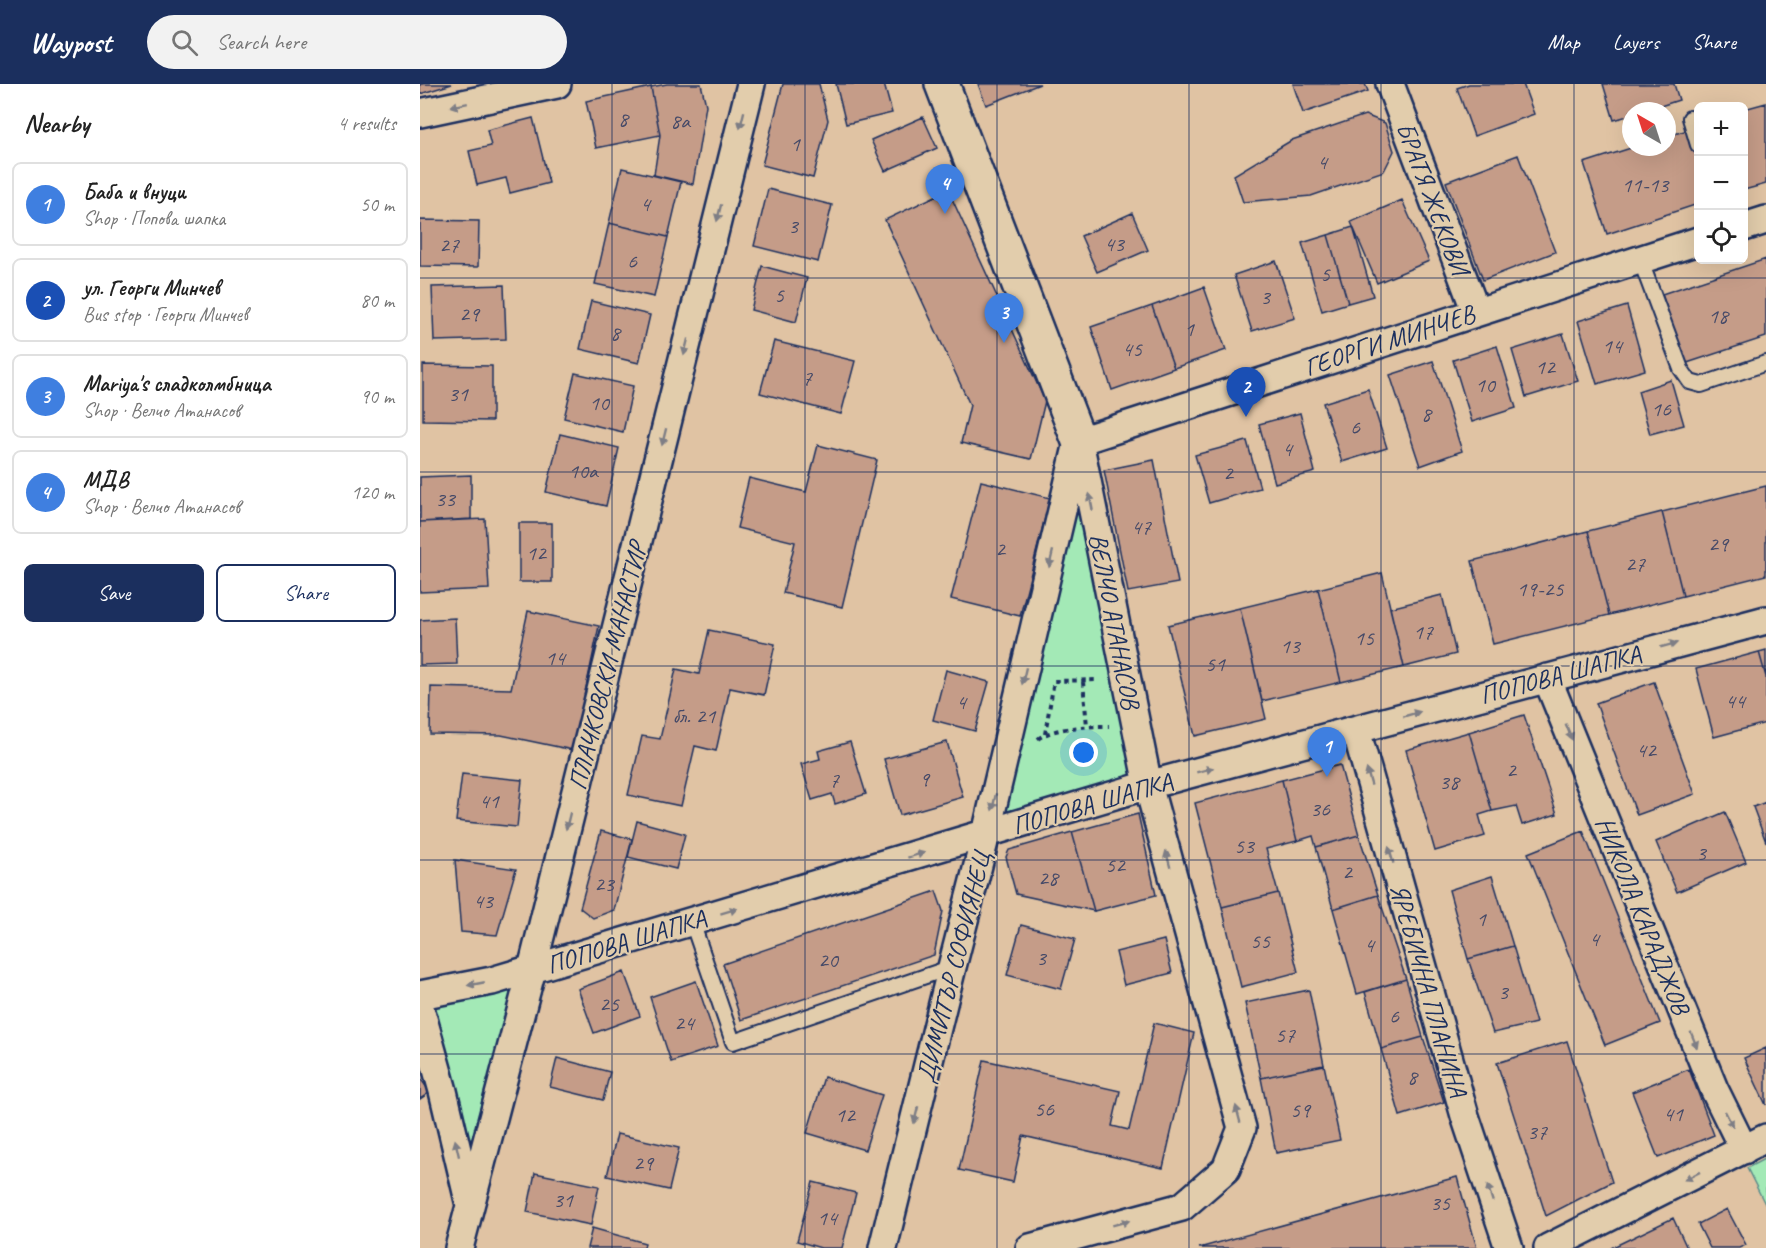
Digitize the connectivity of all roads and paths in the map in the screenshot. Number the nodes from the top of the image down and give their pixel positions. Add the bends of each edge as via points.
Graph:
1 (557, 84) edge
2 (751, 84) edge
3 (942, 84) edge
4 (1390, 84) edge
5 (420, 113) edge
6 (1690, 118) dead end
7 (1694, 132) edge
8 (1766, 220) edge
9 (1748, 225) edge
10 (1694, 242) edge
11 (1640, 259) junction
12 (1476, 312) junction
13 (1766, 363) edge
14 (1079, 441) junction
15 (1766, 620) edge
16 (1126, 677) junction
17 (1547, 678) junction
18 (1083, 682) junction
19 (1087, 726) junction
20 (1137, 726) junction
21 (1356, 730) junction
22 (1045, 734) junction
23 (1002, 770) junction
24 (1148, 785) junction
25 (986, 834) junction
26 (692, 922) junction
27 (952, 967) junction
28 (532, 969) junction
29 (420, 995) edge
30 (420, 1008) edge
31 (1755, 1144) edge
32 (470, 1205) junction
33 (459, 1248) edge
34 (883, 1248) edge
35 (1030, 1248) edge
36 (1509, 1248) edge
37 (1548, 1248) edge

1 -> 5 street
2 -> 28 street, ПЛАЧКОВСКИ МАНАСТИР
3 - 14 street, ВЕЛЧО АТАНАСОВ
4 - 12 street, БРАТЯ ЖЕКОВИ
6 - 7 lane
8 - 9 street
10 - 11 street, ГЕОРГИ МИНЧЕВ
11 - 12 street, ГЕОРГИ МИНЧЕВ
11 - 13 lane via 1681,369 1690,382 1701,385
12 - 14 street, ГЕОРГИ МИНЧЕВ
16 -> 14 street, ВЕЛЧО АТАНАСОВ
14 -> 23 street, ДИМИТЪР СОФИЯНЕЦ
17 -> 15 street, ПОПОВА ШАПКА
16 - 18 path
16 - 20 street, ВЕЛЧО АТАНАСОВ
21 -> 17 street, ПОПОВА ШАПКА
17 -> 31 street, НИКОЛА КАРАДЖОВ via 1714,1089
18 - 19 path
18 - 22 path via 1054,681
19 - 20 path
19 - 22 path
20 - 24 street, ВЕЛЧО АТАНАСОВ
24 -> 21 street, ПОПОВА ШАПКА
36 -> 21 street, ЯРЕБИЧНА ПЛАНИНА via 1465,1116
22 - 23 path
23 -> 25 street, ДИМИТЪР СОФИЯНЕЦ
24 - 25 street, ПОПОВА ШАПКА
35 -> 24 street, ВЕЛЧО АТАНАСОВ via 1182,1208 1226,1169 1242,1128
26 -> 25 street, ПОПОВА ШАПКА
25 - 27 street, ДИМИТЪР СОФИЯНЕЦ
26 - 27 lane via 733,1042
26 - 28 street, ПОПОВА ШАПКА
27 -> 34 street, ДИМИТЪР СОФИЯНЕЦ
28 -> 29 street, ПОПОВА ШАПКА
28 - 32 street, ПЛАЧКОВСКИ МАНАСТИР
32 -> 30 street
31 -> 37 street
32 - 33 street, ПЛАЧКОВСКИ МАНАСТИР

